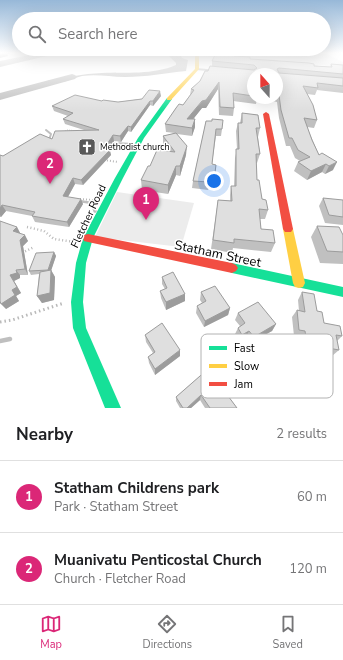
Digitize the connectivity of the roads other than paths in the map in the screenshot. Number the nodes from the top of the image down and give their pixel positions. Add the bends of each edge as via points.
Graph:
1 (194, 72) edge
2 (266, 114) dead end
3 (87, 241) junction
4 (298, 283) junction
5 (343, 292) edge
6 (113, 408) edge

1 - 3 main road, Fletcher Road via 160,109 127,163
2 - 4 main road
3 - 4 main road, Statham Street
3 - 6 main road, Fletcher Road via 81,264 77,314 80,328
4 - 5 main road, Statham Street

